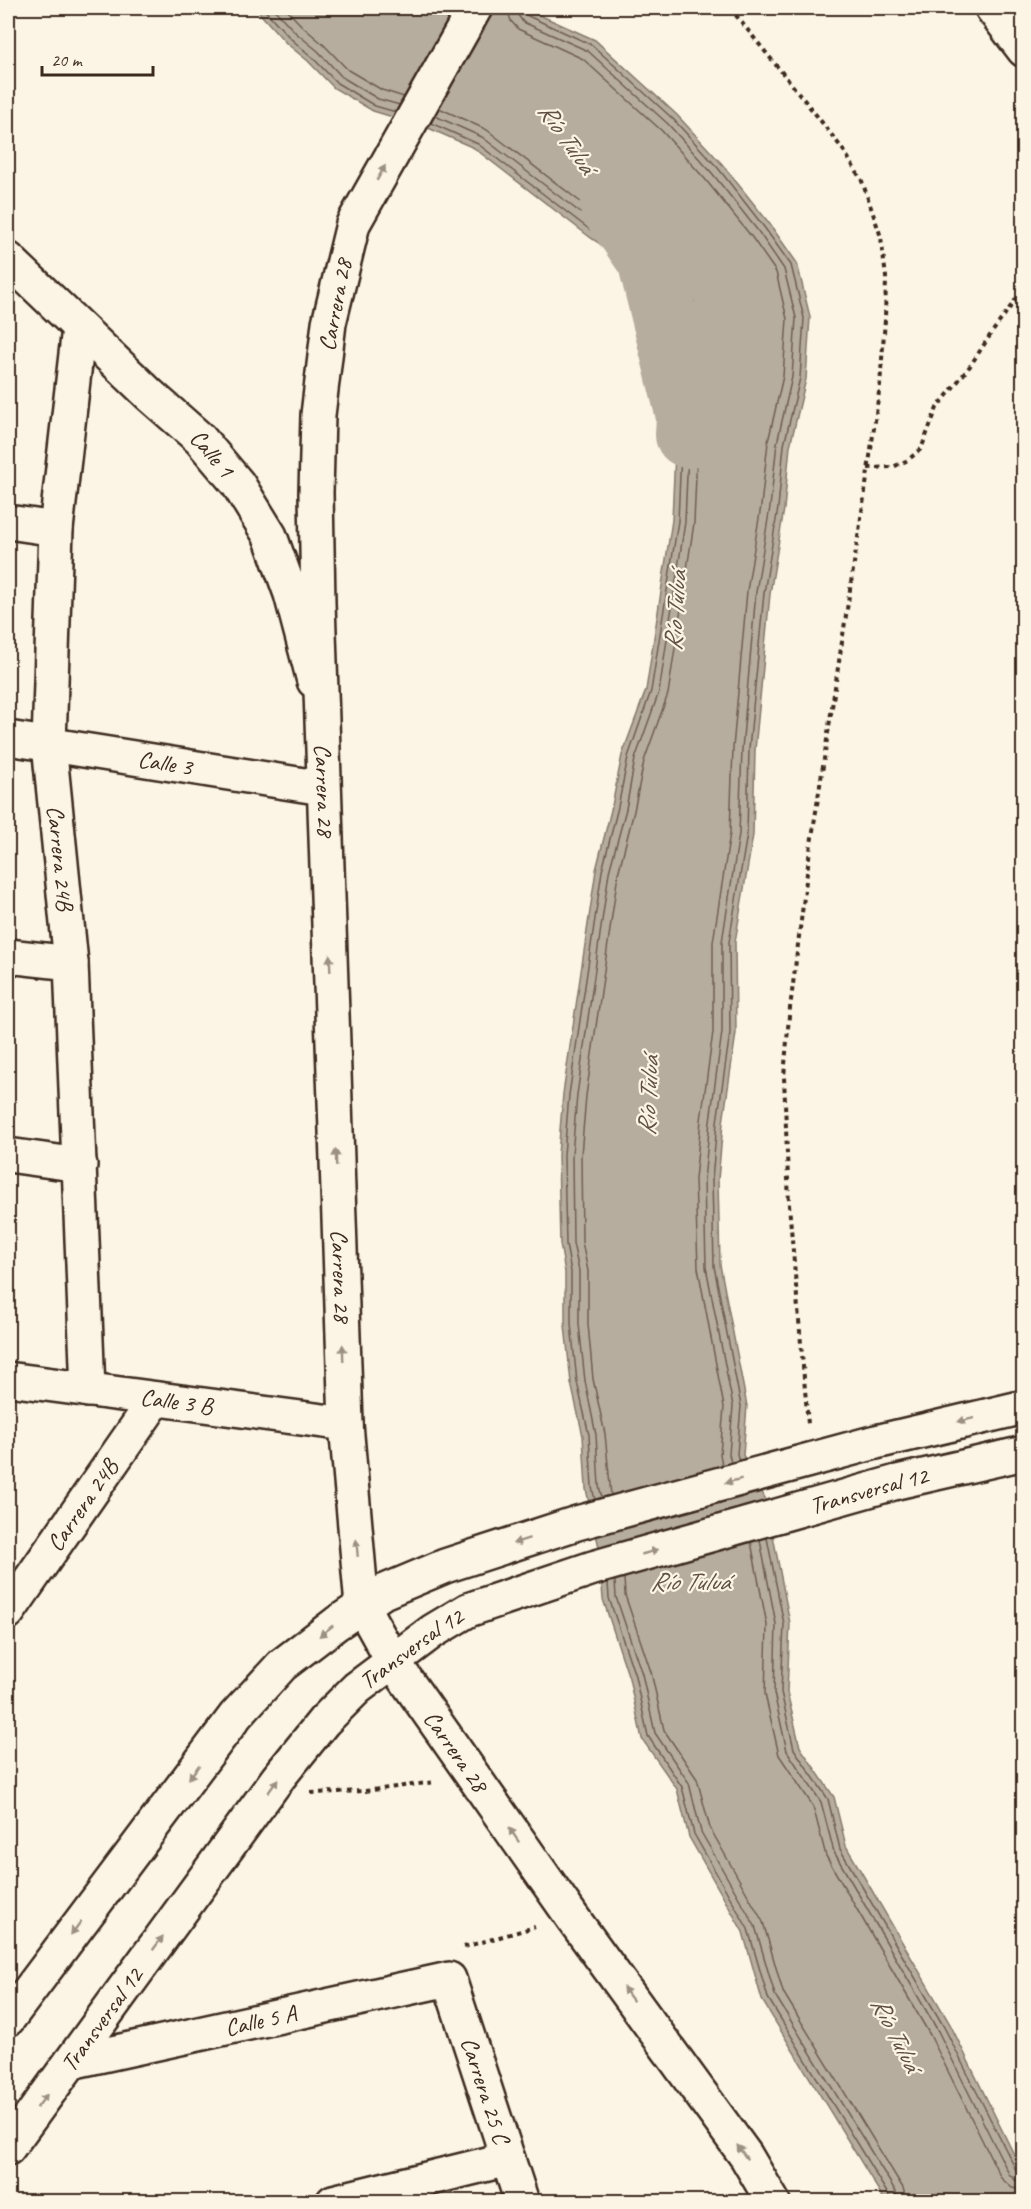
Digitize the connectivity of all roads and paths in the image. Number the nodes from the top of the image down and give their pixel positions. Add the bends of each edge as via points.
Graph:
1 (475, 8) edge
2 (730, 8) edge
3 (992, 8) edge
4 (1023, 50) edge
5 (8, 259) edge
6 (1023, 288) edge
7 (79, 328) junction
8 (868, 468) junction
9 (8, 522) edge
10 (56, 529) junction
11 (321, 709) junction
12 (8, 738) edge
13 (49, 744) junction
14 (323, 788) junction
15 (8, 956) edge
16 (71, 963) junction
17 (8, 1155) edge
18 (81, 1165) junction
19 (8, 1379) edge
20 (88, 1390) junction
21 (156, 1399) junction
22 (1023, 1407) edge
23 (346, 1424) junction
24 (1023, 1453) edge
25 (800, 1463) junction
26 (13, 1597) edge
27 (362, 1606) junction
28 (392, 1660) junction
29 (473, 1777) junction
30 (268, 1792) junction
31 (572, 1917) junction
32 (463, 1947) dead end
33 (449, 1979) joint
34 (13, 2003) edge
35 (71, 2062) junction
36 (8, 2148) edge
37 (508, 2159) junction
38 (333, 2202) edge
39 (522, 2202) edge
40 (773, 2202) edge

11 -> 1 street, Carrera 28 via 316,493 318,415 329,323 352,224
2 - 8 path via 844,152 862,181 881,237 885,299
3 - 4 street
5 - 7 street, Calle 1
6 - 8 path via 937,408 921,449 893,467
7 - 10 street, Carrera 24B
7 - 11 street, Calle 1 via 200,439 238,484 270,536 291,594
8 - 25 path via 809,857 784,1077
9 - 10 street
10 - 13 street, Carrera 24B
11 - 14 street, Carrera 28
12 - 13 street, Calle 3
13 - 14 street, Calle 3
13 - 16 street, Carrera 24B
23 -> 14 street, Carrera 28
15 - 16 street
16 - 18 street, Carrera 24B
17 - 18 street
18 - 20 street, Carrera 24B
19 - 20 street, Calle 3 B
20 - 21 street, Calle 3 B
21 - 23 street, Calle 3 B
21 - 26 street, Carrera 24B
22 -> 25 street, Transversal 12
27 -> 23 street, Carrera 28
28 -> 24 street, Transversal 12 via 468,1610 593,1568 897,1482
25 -> 27 street, Transversal 12 via 577,1523 445,1566
27 - 28 street, Carrera 28
27 -> 34 street, Transversal 12 via 282,1665 236,1715
28 - 29 street, Carrera 28
30 -> 28 street, Transversal 12 via 324,1721
29 - 30 path via 365,1791
31 -> 29 street, Carrera 28
35 -> 30 street, Transversal 12
31 - 32 path
40 -> 31 street, Carrera 28 via 746,2156
33 - 35 street, Calle 5 A
33 - 37 street, Carrera 25 C
36 -> 35 street, Transversal 12
37 - 38 street
37 - 39 street, Carrera 25 C

